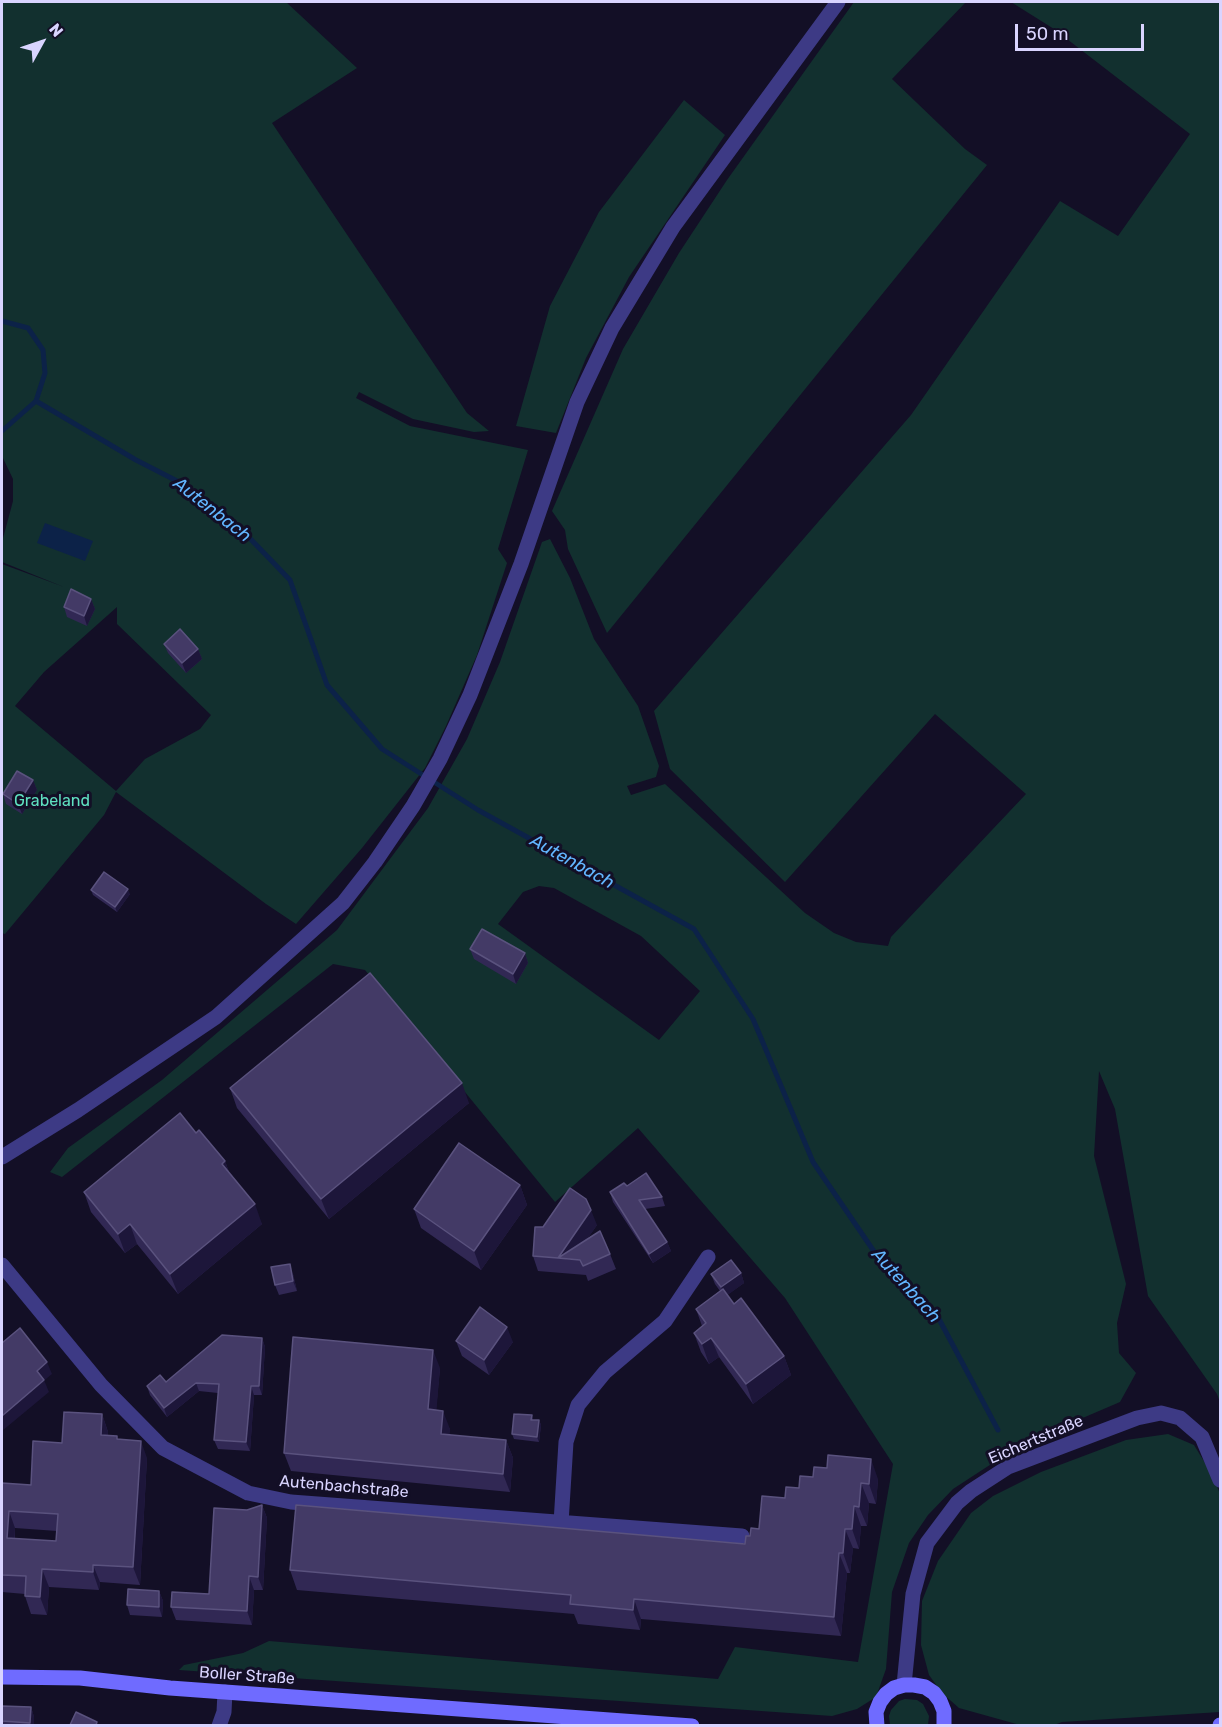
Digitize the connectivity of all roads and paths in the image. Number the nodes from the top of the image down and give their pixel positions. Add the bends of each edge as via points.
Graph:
1 (838, 2) edge
2 (2, 1157) edge
3 (708, 1257) dead end
4 (2, 1265) edge
5 (1221, 1480) edge
6 (561, 1523) junction
7 (742, 1536) dead end
8 (2, 1677) edge
9 (904, 1685) junction
10 (225, 1692) junction
11 (873, 1724) edge
12 (948, 1724) edge
13 (219, 1725) edge
14 (692, 1725) edge

1 - 2 street via 673,227 612,328 577,402 520,564 441,759 413,806 343,903 216,1017
3 - 6 street via 664,1321 604,1372 578,1405 566,1442
4 - 6 street, Autenbachstraße via 101,1385 163,1448 248,1492 291,1502
5 - 9 street, Eichertstraße via 1202,1437 1180,1418 1161,1413 1137,1418 1008,1467 957,1503 927,1543 913,1594
6 - 7 street, Autenbachstraße
8 - 10 main road, Boller Straße via 80,1678
9 - 11 main road via 894,1688 880,1702
9 - 12 main road via 914,1684 934,1693
10 - 13 street
10 - 14 main road, Boller Straße

